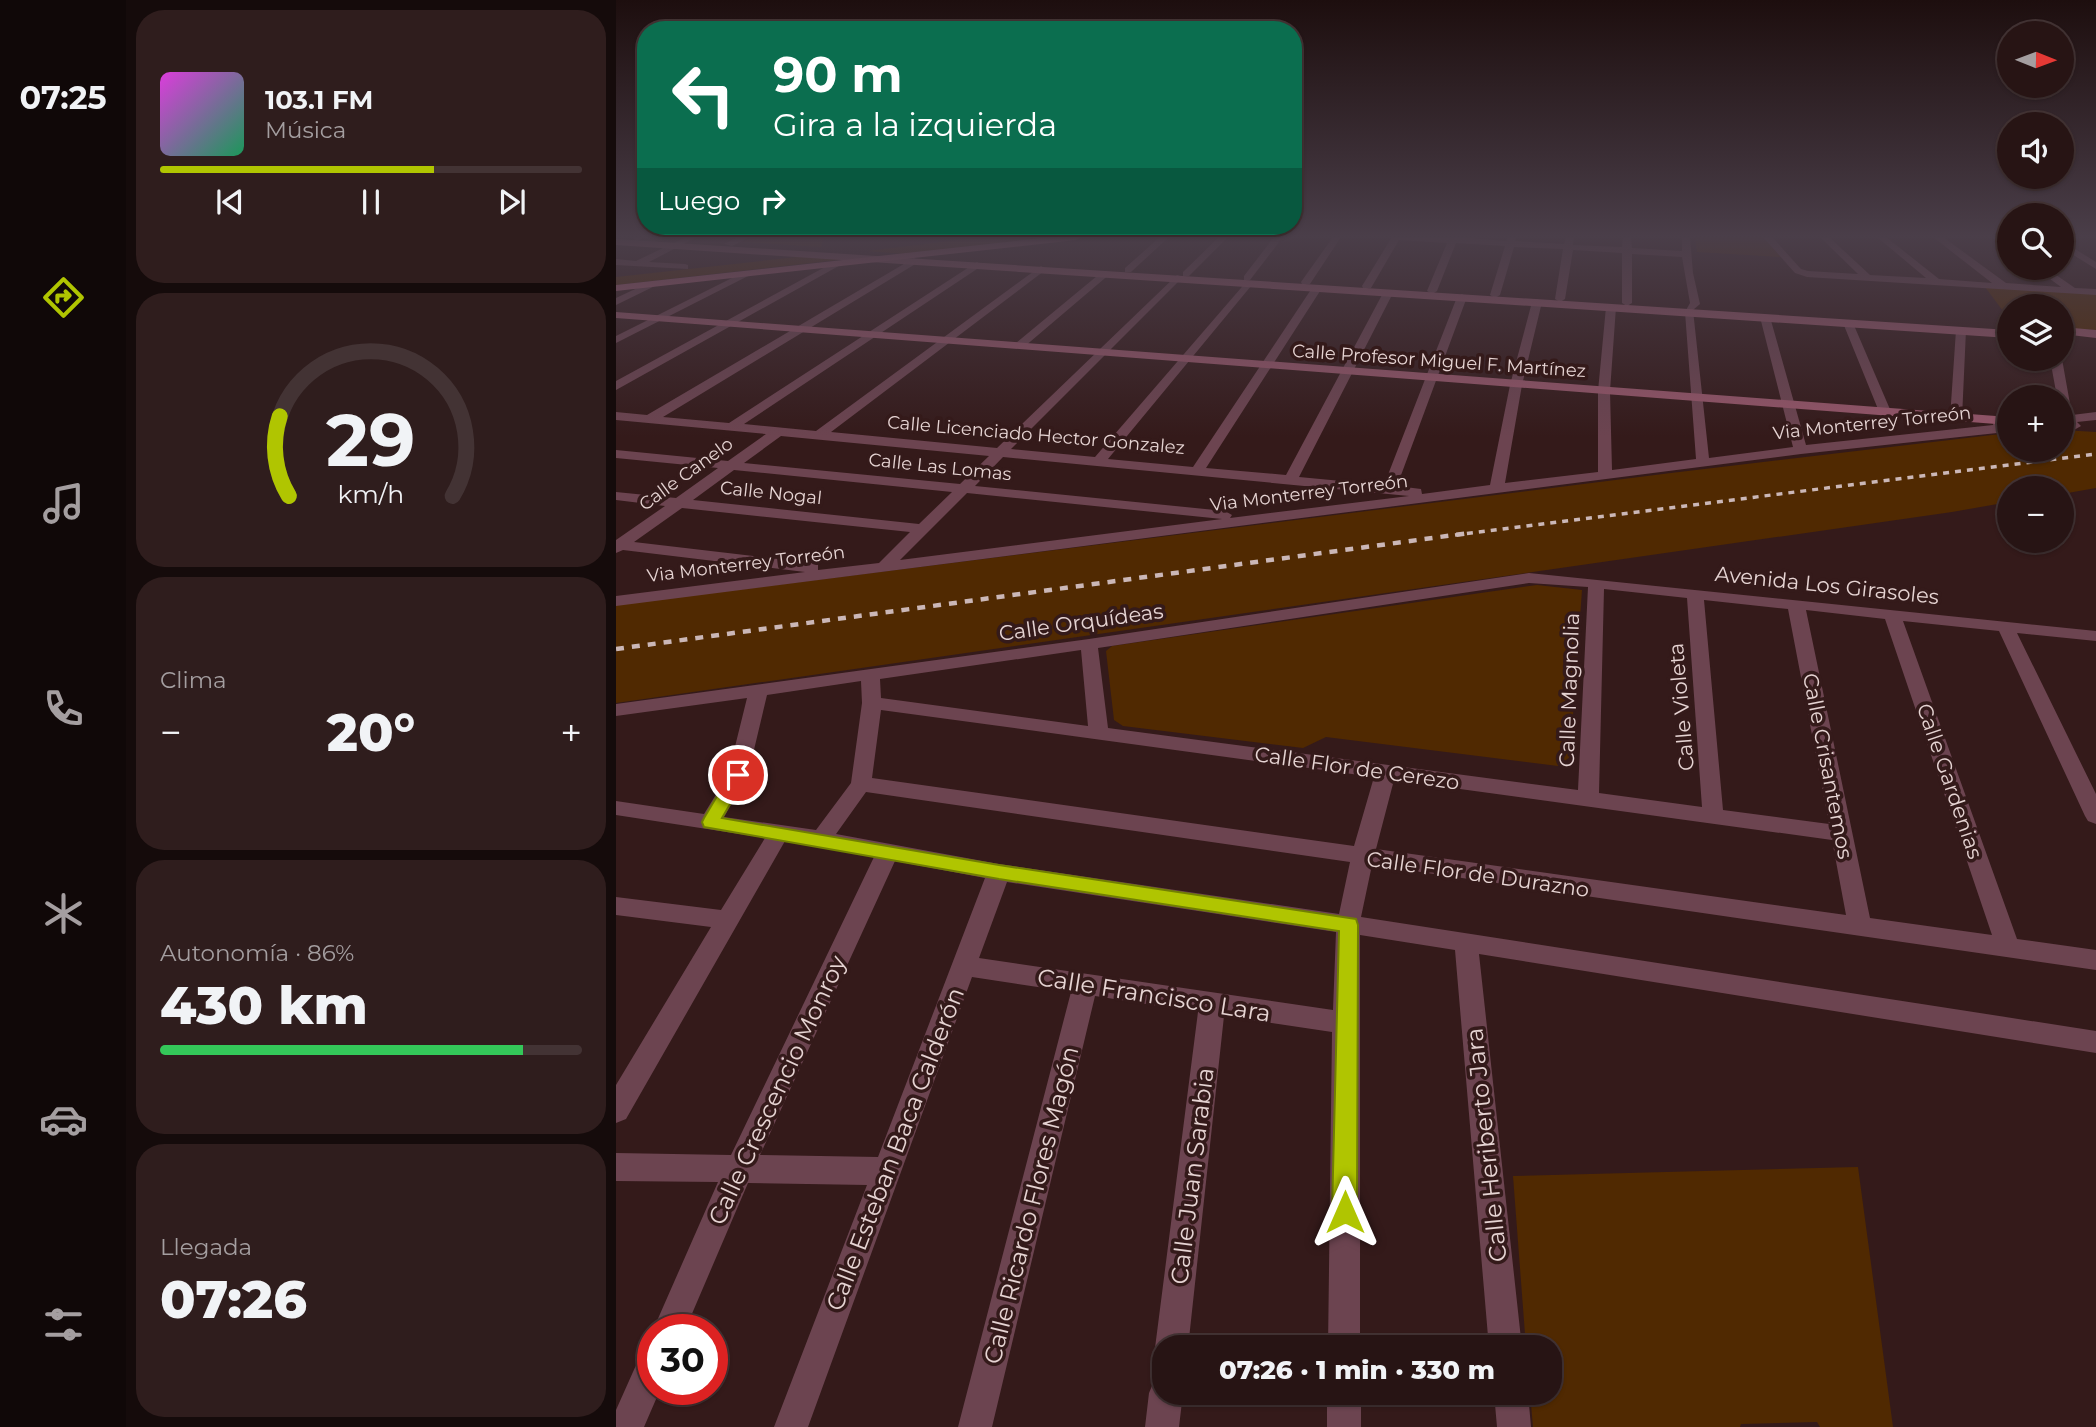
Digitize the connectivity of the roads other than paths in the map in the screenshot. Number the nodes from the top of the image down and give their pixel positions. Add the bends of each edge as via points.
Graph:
1 (687, 304) edge
2 (765, 304) edge
3 (838, 304) edge
4 (917, 304) edge
5 (994, 304) edge
6 (1070, 304) edge
7 (1153, 304) edge
8 (1229, 304) edge
9 (1301, 304) edge
10 (1383, 304) edge
11 (1459, 304) edge
12 (1537, 304) edge
13 (1561, 304) edge
14 (1632, 304) edge
15 (1695, 304) edge
16 (1611, 307) junction
17 (1691, 310) junction
18 (616, 315) edge
19 (660, 317) junction
20 (1765, 317) junction
21 (729, 323) junction
22 (1848, 323) junction
23 (1997, 327) edge
24 (799, 328) junction
25 (1961, 330) junction
26 (2074, 332) edge
27 (871, 333) junction
28 (1997, 333) edge
29 (2096, 334) edge
30 (2074, 338) edge
31 (946, 339) junction
32 (2096, 339) edge
33 (616, 340) edge
34 (1020, 345) junction
35 (1102, 351) junction
36 (1185, 359) junction
37 (1268, 366) junction
38 (1348, 372) junction
39 (1430, 378) junction
40 (1516, 385) junction
41 (616, 386) edge
42 (1604, 391) junction
43 (1699, 399) junction
44 (1788, 406) junction
45 (1886, 414) junction
46 (616, 416) edge
47 (2096, 416) edge
48 (1956, 418) junction
49 (650, 419) junction
50 (1997, 421) edge
51 (2074, 421) edge
52 (2074, 424) edge
53 (733, 426) junction
54 (2096, 428) edge
55 (1997, 429) edge
56 (779, 431) junction
57 (821, 434) junction
58 (1801, 450) junction
59 (1000, 452) junction
60 (616, 454) edge
61 (1099, 461) junction
62 (1703, 463) junction
63 (730, 466) junction
64 (1198, 470) junction
65 (1605, 476) junction
66 (1291, 479) junction
67 (1497, 488) junction
68 (962, 489) junction
69 (1389, 489) junction
70 (1451, 495) junction
71 (616, 496) edge
72 (679, 503) junction
73 (1261, 518) junction
74 (922, 528) junction
75 (617, 546) edge
76 (885, 566) junction
77 (841, 571) junction
78 (1553, 579) joint
79 (1596, 583) junction
80 (1695, 593) junction
81 (616, 601) edge
82 (1796, 604) junction
83 (1892, 614) junction
84 (2004, 626) junction
85 (2096, 636) edge
86 (1089, 644) junction
87 (870, 675) junction
88 (759, 688) junction
89 (872, 703) junction
90 (616, 710) edge
91 (1098, 734) junction
92 (1386, 772) junction
93 (860, 784) junction
94 (1588, 799) junction
95 (616, 808) edge
96 (1713, 816) junction
97 (2096, 816) edge
98 (710, 822) junction
99 (779, 833) junction
100 (1841, 833) junction
101 (821, 839) junction
102 (888, 851) junction
103 (1362, 858) junction
104 (999, 872) junction
105 (617, 907) edge
106 (728, 920) junction
107 (1349, 925) junction
108 (1860, 928) junction
109 (1466, 942) junction
110 (2008, 948) junction
111 (2096, 960) edge
112 (964, 966) junction
113 (1086, 983) junction
114 (1212, 1004) junction
115 (1345, 1023) junction
116 (2096, 1042) edge
117 (616, 1111) edge
118 (616, 1167) edge
119 (740, 1169) junction
120 (886, 1171) junction
121 (675, 1314) edge
122 (1173, 1335) edge
123 (1344, 1335) edge
124 (1506, 1335) edge
125 (637, 1402) edge
126 (1165, 1405) edge
127 (1344, 1405) edge
128 (1512, 1405) edge
129 (626, 1427) edge
130 (791, 1427) edge
131 (975, 1427) edge
132 (1162, 1427) edge
133 (1344, 1427) edge
134 (1514, 1427) edge

1 - 19 street
2 - 21 street
3 - 24 street
4 - 27 street
5 - 31 street
6 - 34 street
7 - 35 street
8 - 36 street
9 - 37 street
10 - 38 street
11 - 39 street
12 - 40 street
13 - 16 street
14 - 17 street
15 - 17 street
16 - 17 street
16 - 42 street
17 - 20 street
17 - 23 street
17 - 43 street
18 - 19 street, Calle Profesor Miguel F. Martínez
19 - 21 street, Calle Profesor Miguel F. Martínez
19 - 33 street
20 - 22 street
20 - 44 street
21 - 24 street, Calle Profesor Miguel F. Martínez
21 - 41 street
22 - 25 street
22 - 45 street
24 - 27 street, Calle Profesor Miguel F. Martínez
24 - 49 street
25 - 28 street
25 - 48 street
26 - 29 street
27 - 31 street, Calle Profesor Miguel F. Martínez
27 - 53 street
30 - 32 street
31 - 34 street, Calle Profesor Miguel F. Martínez
31 - 57 street
34 - 35 street, Calle Profesor Miguel F. Martínez
35 - 36 street, Calle Profesor Miguel F. Martínez
35 - 59 street
36 - 37 street, Calle Profesor Miguel F. Martínez
36 - 61 street
37 - 38 street, Calle Profesor Miguel F. Martínez
37 - 64 street
38 - 39 street, Calle Profesor Miguel F. Martínez
38 - 66 street
39 - 40 street, Calle Profesor Miguel F. Martínez
39 - 69 street
40 - 42 street, Calle Profesor Miguel F. Martínez
40 - 67 street
42 - 43 street, Calle Profesor Miguel F. Martínez
42 - 65 street
43 - 44 street, Calle Profesor Miguel F. Martínez
43 - 62 street
44 - 45 street, Calle Profesor Miguel F. Martínez
44 - 58 street
45 - 48 street, Calle Profesor Miguel F. Martínez
46 - 49 street, Calle Licenciado Hector Gonzalez
47 - 51 street
48 - 50 street, Calle Profesor Miguel F. Martínez
49 - 53 street, Calle Licenciado Hector Gonzalez
52 - 54 street
53 - 56 street, Calle Licenciado Hector Gonzalez
55 - 58 street, Via Monterrey Torreón
56 - 57 street, Calle Licenciado Hector Gonzalez
56 - 63 street, Calle Canelo
57 - 59 street, Calle Licenciado Hector Gonzalez
58 - 62 street, Via Monterrey Torreón
59 - 61 street, Calle Licenciado Hector Gonzalez
59 - 68 street
60 - 63 street, Calle Las Lomas
61 - 64 street, Calle Licenciado Hector Gonzalez
62 - 65 street, Via Monterrey Torreón
63 - 68 street, Calle Las Lomas
63 - 72 street, Calle Canelo
64 - 66 street, Calle Licenciado Hector Gonzalez
65 - 67 street, Via Monterrey Torreón
66 - 69 street, Calle Licenciado Hector Gonzalez
67 - 70 street, Via Monterrey Torreón
68 - 73 street, Calle Las Lomas
68 - 74 street
69 - 70 street, Calle Licenciado Hector Gonzalez
70 - 73 street, Via Monterrey Torreón
71 - 72 street, Calle Nogal
72 - 74 street, Calle Nogal
72 - 75 street, Calle Canelo
73 - 76 street, Via Monterrey Torreón
74 - 76 street
75 - 77 street
76 - 77 street, Via Monterrey Torreón
77 - 81 street, Via Monterrey Torreón
78 - 79 street, Avenida Los Girasoles
78 - 86 street, Calle Orquídeas via 1517,579
79 - 80 street, Avenida Los Girasoles
79 - 94 street, Calle Magnolia
80 - 82 street, Avenida Los Girasoles
80 - 96 street, Calle Violeta
82 - 83 street, Avenida Los Girasoles
82 - 100 street, Calle Crisantemos
83 - 84 street, Avenida Los Girasoles
83 - 110 street, Calle Gardenias
84 - 85 street, Avenida Los Girasoles
84 - 97 street
86 - 87 street, Calle Orquídeas
86 - 91 street
87 - 88 street, Calle Orquídeas
87 - 89 street
88 - 90 street, Calle Orquídeas
88 - 98 street via 738,775
89 - 91 street, Calle Flor de Cerezo
89 - 93 street
91 - 92 street, Calle Flor de Cerezo
92 - 94 street, Calle Flor de Cerezo
92 - 103 street
93 - 101 street
93 - 103 street, Calle Flor de Durazno
94 - 96 street, Calle Flor de Cerezo
95 - 98 street
96 - 100 street, Calle Flor de Cerezo
98 - 99 street
99 - 101 street
99 - 106 street
100 - 108 street, Calle Crisantemos
101 - 102 street
102 - 104 street
102 - 119 street, Calle Crescencio Monroy
103 - 107 street
103 - 108 street, Calle Flor de Durazno
104 - 107 street
104 - 112 street, Calle Esteban Baca Calderón
105 - 106 street
106 - 117 street
107 - 109 street
107 - 115 street
108 - 110 street, Calle Flor de Durazno
109 - 116 street
109 - 124 street, Calle Heriberto Jara
110 - 111 street, Calle Flor de Durazno
112 - 113 street, Calle Francisco Lara
112 - 120 street, Calle Esteban Baca Calderón
113 - 114 street, Calle Francisco Lara
113 - 131 street, Calle Ricardo Flores Magón
114 - 115 street, Calle Francisco Lara
114 - 122 street, Calle Juan Sarabia
115 - 123 street
118 - 119 street
119 - 120 street
119 - 121 street, Calle Crescencio Monroy
120 - 130 street, Calle Esteban Baca Calderón
125 - 129 street
126 - 132 street
127 - 133 street
128 - 134 street

